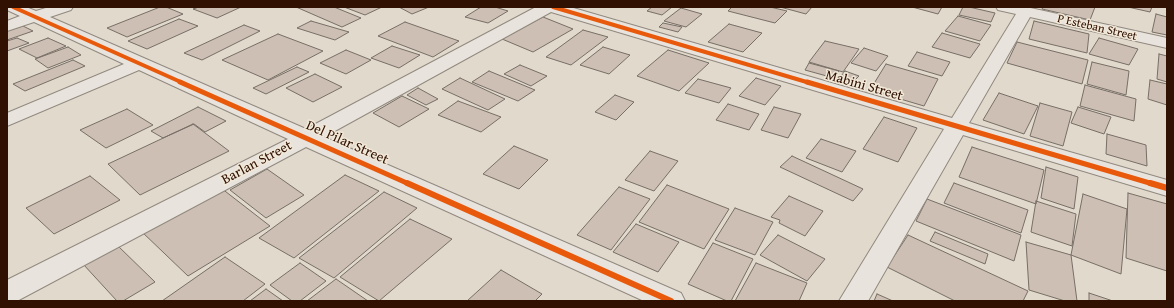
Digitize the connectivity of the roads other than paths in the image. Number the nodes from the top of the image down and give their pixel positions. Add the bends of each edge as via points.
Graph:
1 (13, 7) edge
2 (65, 7) edge
3 (548, 7) edge
4 (553, 7) edge
5 (1004, 7) edge
6 (1025, 12) junction
7 (34, 18) junction
8 (7, 26) edge
9 (1167, 43) edge
10 (141, 63) junction
11 (7, 120) edge
12 (956, 126) junction
13 (306, 138) junction
14 (1167, 188) edge
15 (7, 293) edge
16 (671, 301) edge
17 (853, 301) edge

1 - 7 street, Del Pilar Street
2 - 7 street
3 - 13 street, Barlan Street
4 - 12 street, Mabini Street
5 - 6 street, P Esteban Street
6 - 9 street, P Esteban Street
6 - 12 street
7 - 8 street
7 - 10 street, Del Pilar Street
10 - 11 street
10 - 13 street, Del Pilar Street
12 - 14 street, Mabini Street
12 - 17 street
13 - 15 street, Barlan Street
13 - 16 street, Del Pilar Street

